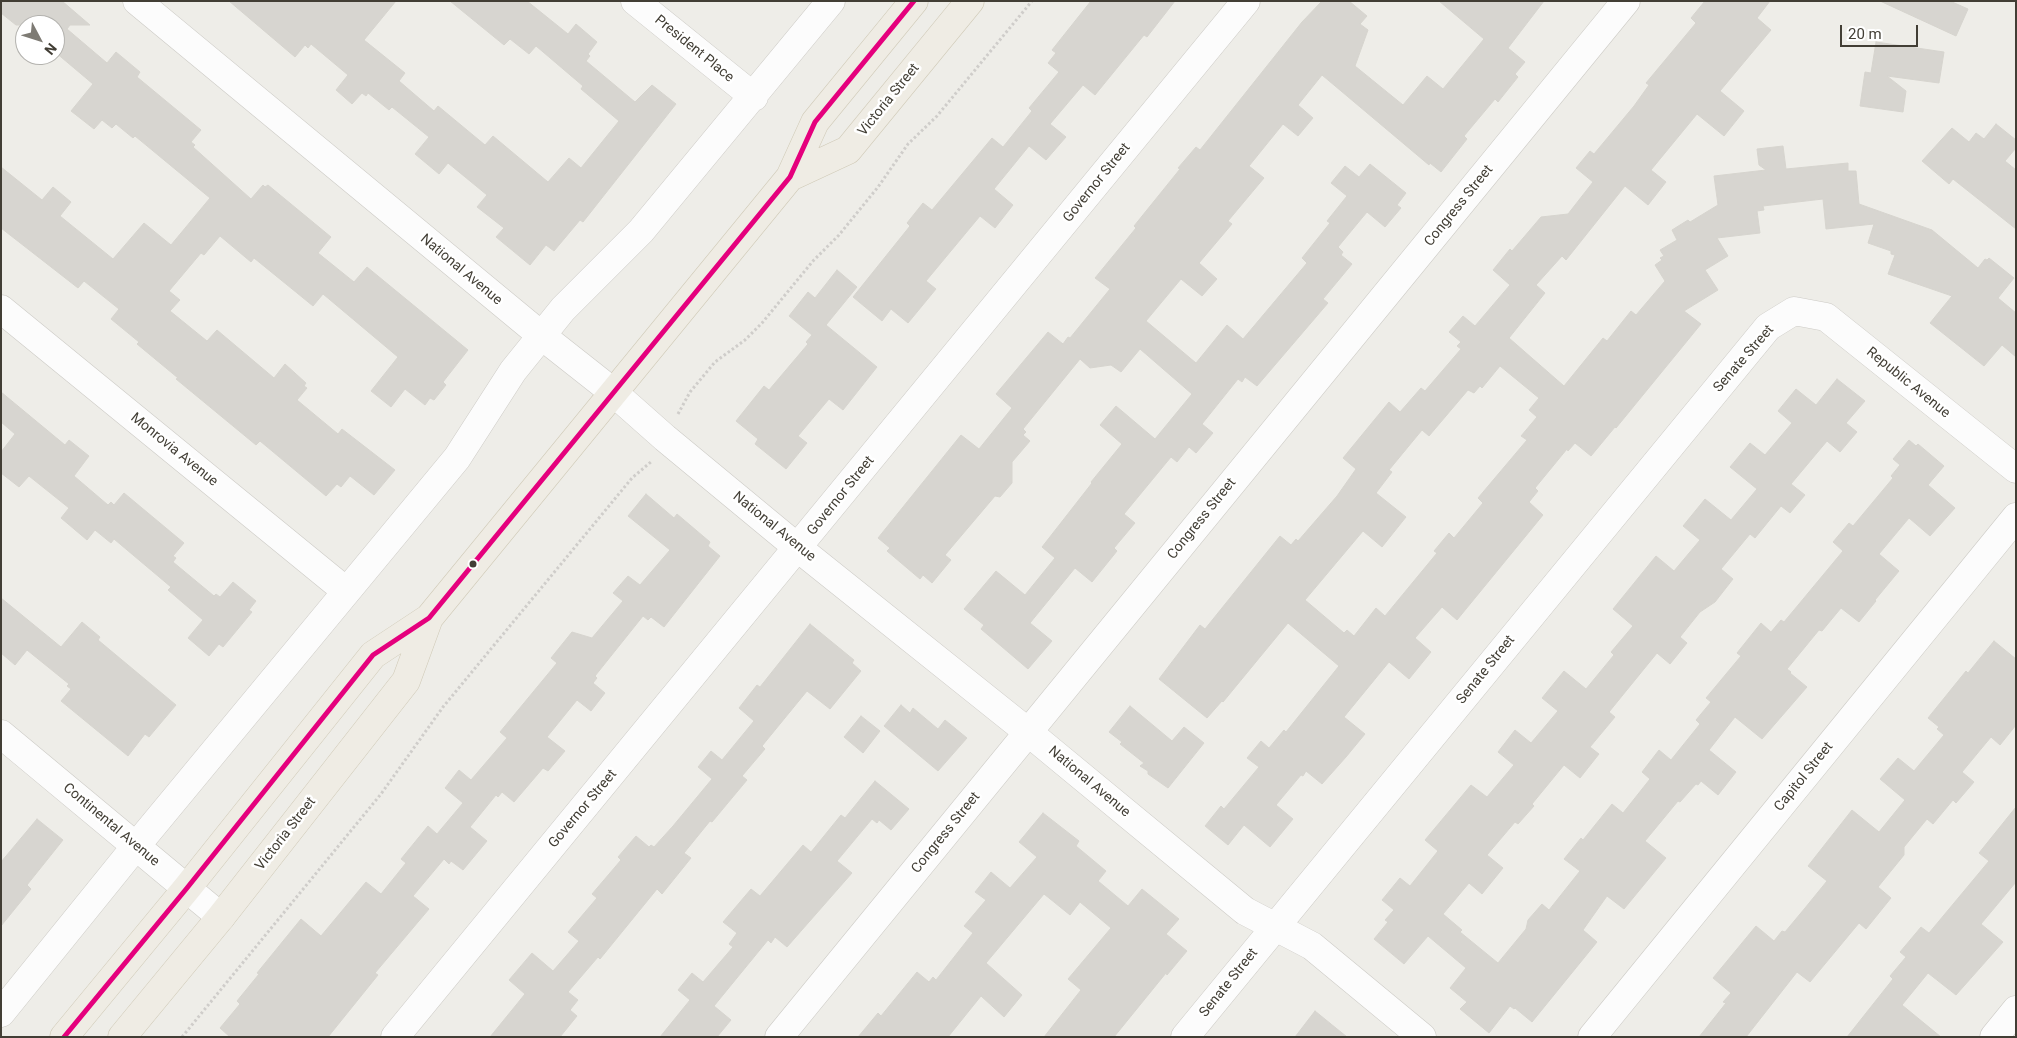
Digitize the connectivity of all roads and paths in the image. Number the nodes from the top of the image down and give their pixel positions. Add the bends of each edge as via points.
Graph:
1 (137, 1) edge
2 (635, 1) edge
3 (831, 1) edge
4 (914, 1) edge
5 (970, 1) edge
6 (1032, 1) edge
7 (1246, 1) edge
8 (1626, 1) edge
9 (754, 97) junction
10 (790, 177) junction
11 (1, 309) edge
12 (1794, 311) joint
13 (542, 336) junction
14 (613, 392) junction
15 (666, 438) junction
16 (2016, 469) edge
17 (2016, 517) edge
18 (798, 548) junction
19 (346, 591) junction
20 (429, 618) junction
21 (1028, 732) junction
22 (1, 734) edge
23 (136, 846) junction
24 (187, 888) junction
25 (221, 917) junction
26 (1275, 927) junction
27 (2016, 1010) edge
28 (1, 1012) edge
29 (64, 1037) edge
30 (122, 1037) edge
31 (182, 1037) edge
32 (395, 1037) edge
33 (779, 1037) edge
34 (1185, 1037) edge
35 (1422, 1037) edge
36 (1592, 1037) edge
37 (1994, 1037) edge

1 - 13 street, National Avenue
2 - 9 street, President Place
3 - 9 street
4 - 10 main road, Victoria Street via 815,122
5 - 10 main road, Victoria Street via 848,150
6 - 15 path via 937,116 908,144 839,235 762,323 715,362 690,392
7 - 18 street, Governor Street
8 - 21 street, Congress Street
9 - 13 street via 641,231 563,309
10 - 14 main road, Victoria Street
11 - 19 street, Monrovia Avenue
12 - 16 street, Republic Avenue via 1826,317
12 - 26 street, Senate Street via 1768,327
13 - 14 street, National Avenue
13 - 19 street via 513,371 457,458
14 - 15 street, National Avenue
14 - 20 main road, Victoria Street
15 - 18 street, National Avenue
15 - 31 path via 652,461 632,478 443,707 381,794
17 - 36 street, Capitol Street
18 - 21 street, National Avenue
18 - 32 street, Governor Street
19 - 23 street
20 - 24 main road, Victoria Street via 373,655
20 - 25 main road, Victoria Street via 406,681
21 - 26 street, National Avenue via 1245,911
21 - 33 street, Congress Street
22 - 23 street, Continental Avenue
23 - 24 street, Continental Avenue
23 - 28 street
24 - 25 street, Continental Avenue
24 - 29 main road, Victoria Street
25 - 30 main road, Victoria Street
26 - 34 street, Senate Street
26 - 35 street, National Avenue via 1312,946
27 - 37 street

